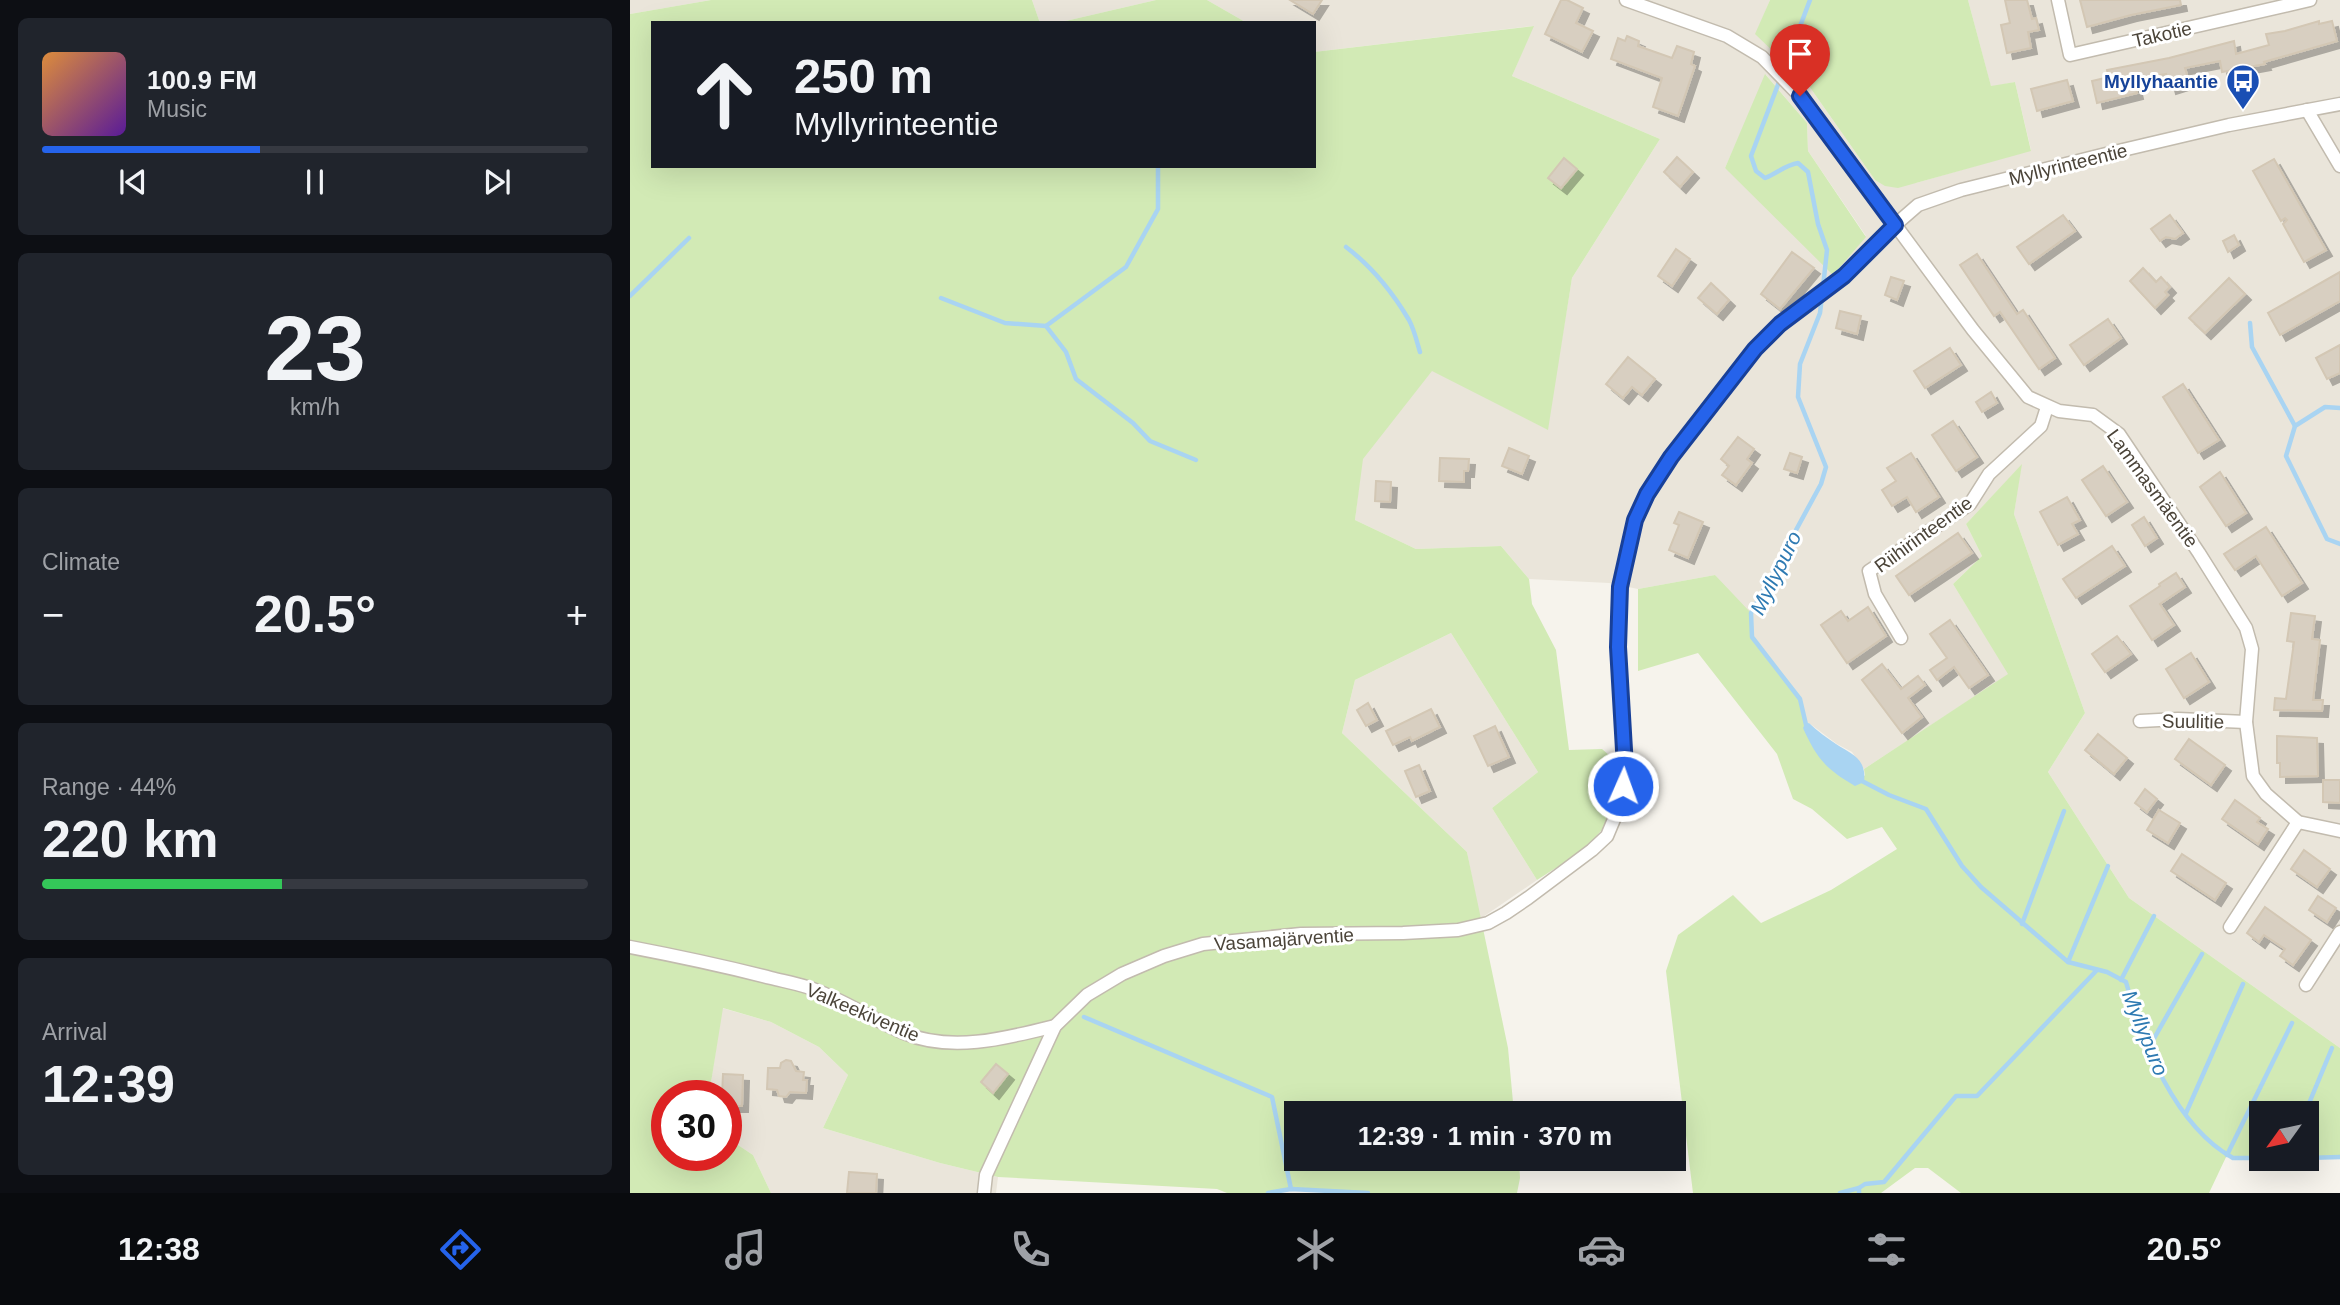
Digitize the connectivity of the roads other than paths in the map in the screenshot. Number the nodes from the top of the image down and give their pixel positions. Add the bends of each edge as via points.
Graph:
1 (1626, 0) edge
2 (2058, 0) edge
3 (2310, 0) edge
4 (2340, 104) edge
5 (2307, 110) junction
6 (2340, 166) edge
7 (1895, 225) junction
8 (2047, 407) junction
9 (1901, 638) dead end
10 (2140, 721) dead end
11 (2246, 722) junction
12 (2298, 822) junction
13 (2340, 831) edge
14 (1506, 913) joint
15 (2230, 927) dead end
16 (2340, 932) edge
17 (630, 947) edge
18 (2306, 985) dead end
19 (1055, 1026) junction
20 (984, 1193) edge

1 - 7 street, Lammasmäentie via 1707,28 1746,46 1769,64 1800,96
2 - 3 street, Takotie via 2070,55
4 - 5 street, Myllyrinteentie
5 - 6 street
5 - 7 street, Myllyrinteentie via 1961,190 1918,205
7 - 8 street, Lammasmäentie via 2028,397
7 - 14 street, Myllyrinteentie via 1829,289 1780,324 1755,349 1647,494 1635,520 1620,587 1618,647 1625,767 1615,822 1592,850
8 - 9 street, Riihirinteentie via 2041,426 1989,474 1970,504 1869,571 1875,594
8 - 11 street, Lammasmäentie via 2093,415 2119,434 2199,553 2246,628 2252,649
10 - 11 street, Suulitie
11 - 12 street, Lammasmäentie via 2253,776
12 - 13 street
12 - 15 street
14 - 19 street, Vasamajärventie via 1458,930 1301,934 1203,944 1122,974 1087,995
16 - 18 street
17 - 19 street, Valkeekiventie via 803,986 922,1039 959,1044
19 - 20 street, Vasamajärventie via 986,1175

